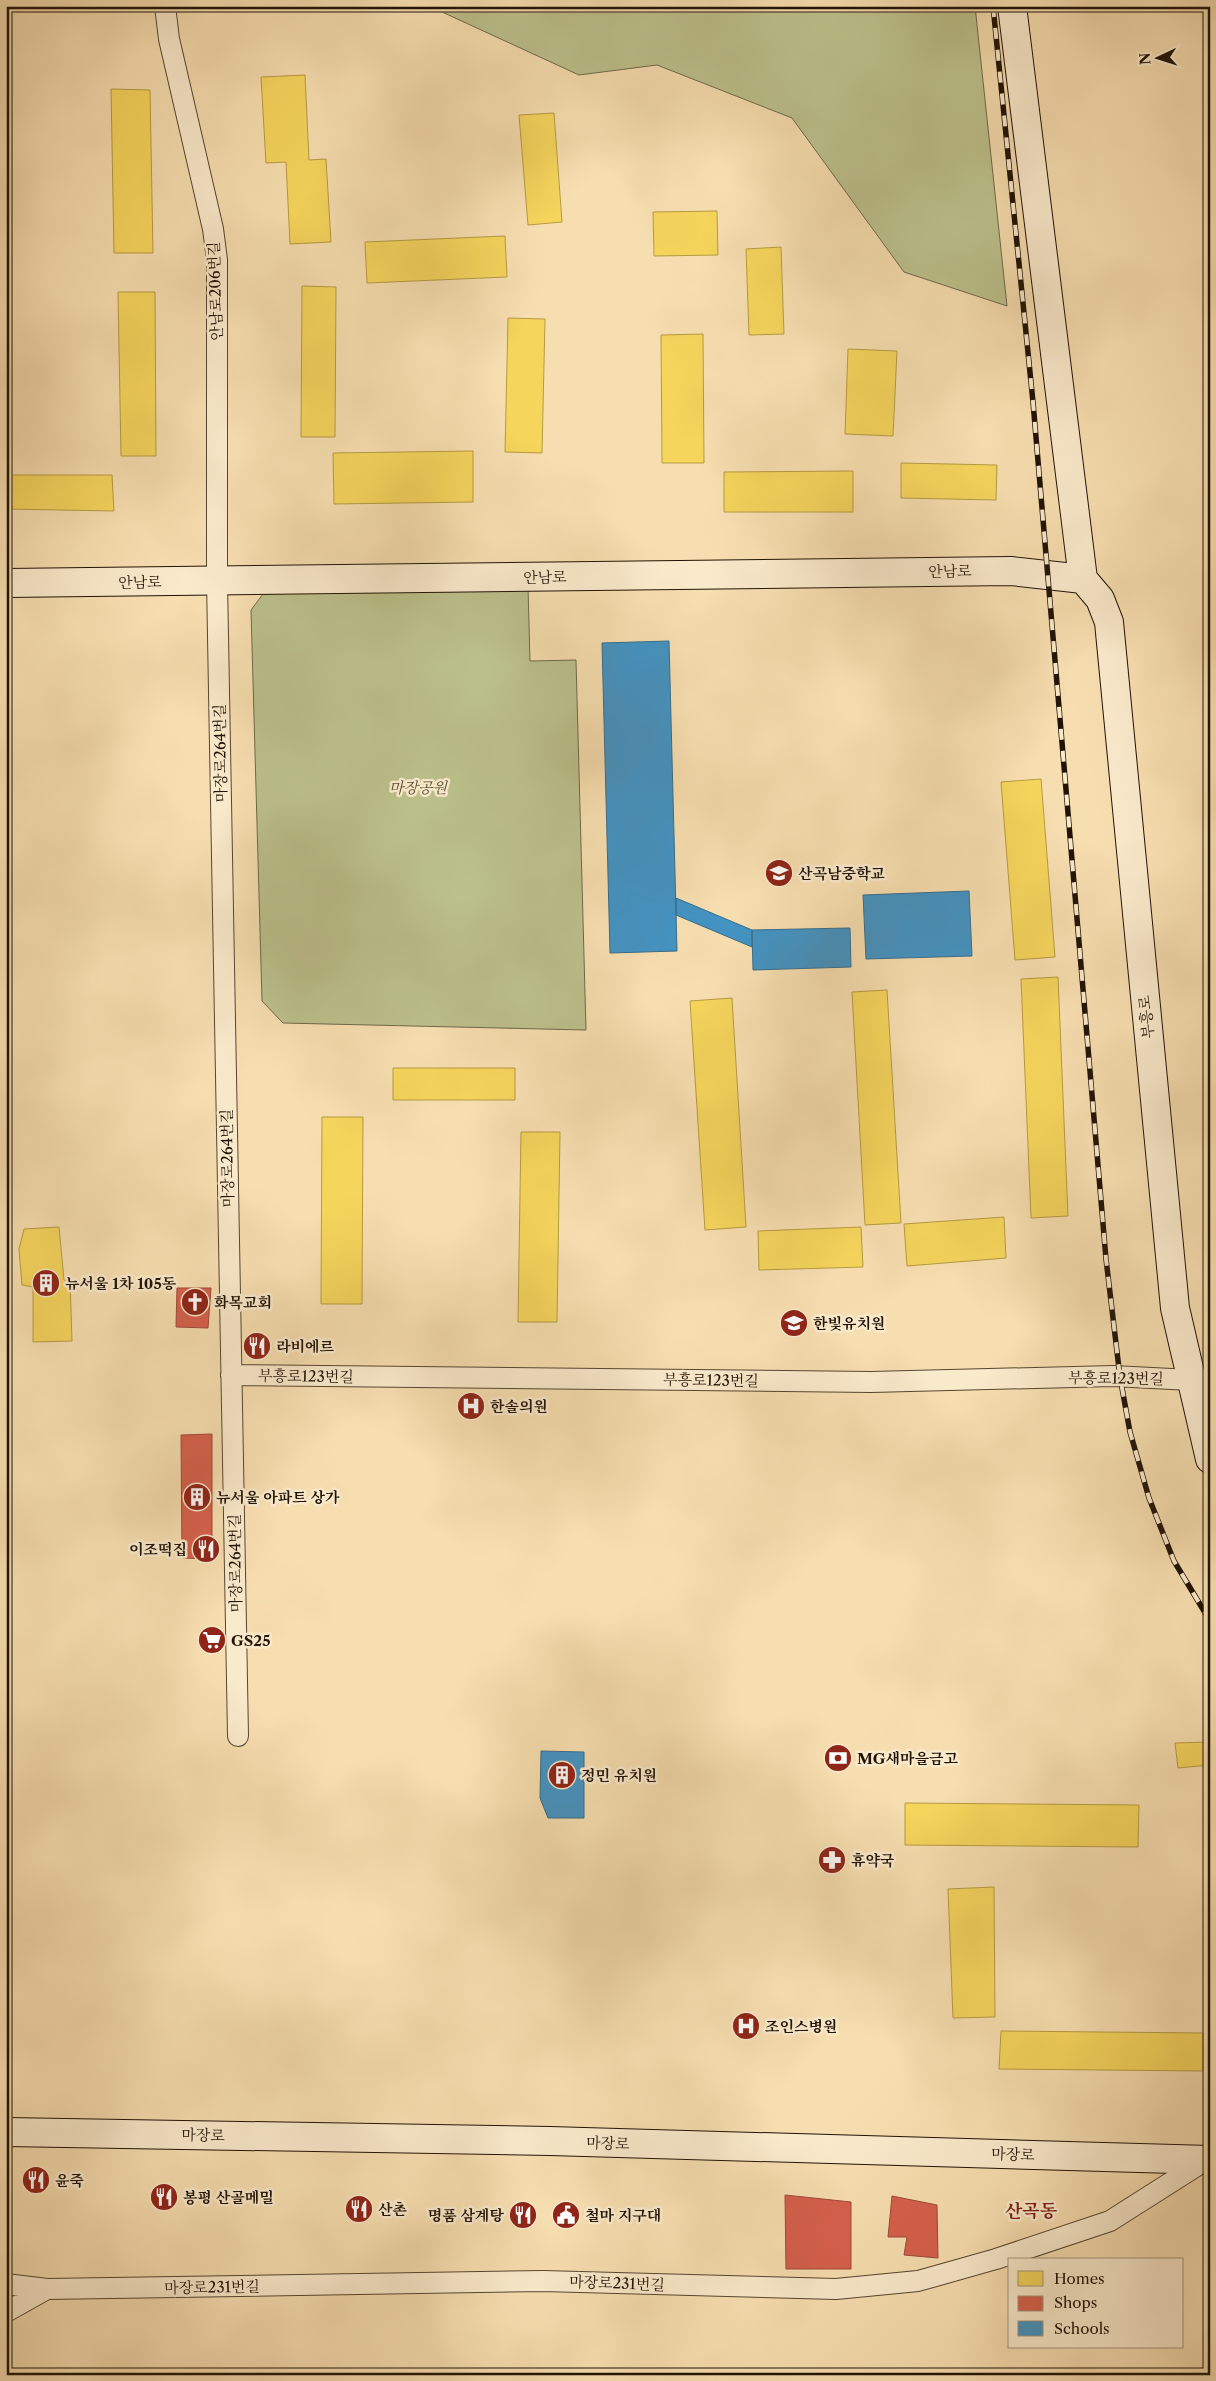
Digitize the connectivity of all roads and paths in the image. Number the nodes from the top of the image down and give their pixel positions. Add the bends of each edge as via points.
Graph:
1 (165, 6) edge
2 (1012, 6) edge
3 (1083, 579) junction
4 (217, 581) junction
5 (6, 583) edge
6 (231, 1375) junction
7 (1200, 1380) edge
8 (1210, 1459) edge
9 (238, 1736) dead end
10 (6, 2132) edge
11 (1208, 2160) edge
12 (6, 2284) edge
13 (46, 2290) junction
14 (6, 2312) edge

1 - 4 street, 안남로206번길 via 169,39 217,260
2 - 3 main road
3 - 4 main road, 안남로 via 1011,571
3 - 7 main road, 부흥로 via 1100,599 1109,622 1174,1300
4 - 5 main road, 안남로
4 - 6 street, 마장로264번길
6 - 7 street, 부흥로123번길 via 871,1382 1113,1376
6 - 9 street, 마장로264번길
7 - 8 main road, 부흥로
10 - 11 main road, 마장로 via 540,2141
11 - 13 street, 마장로231번길 via 1110,2221 918,2281 836,2289 543,2281
12 - 13 street
13 - 14 street, 마장로231번길

